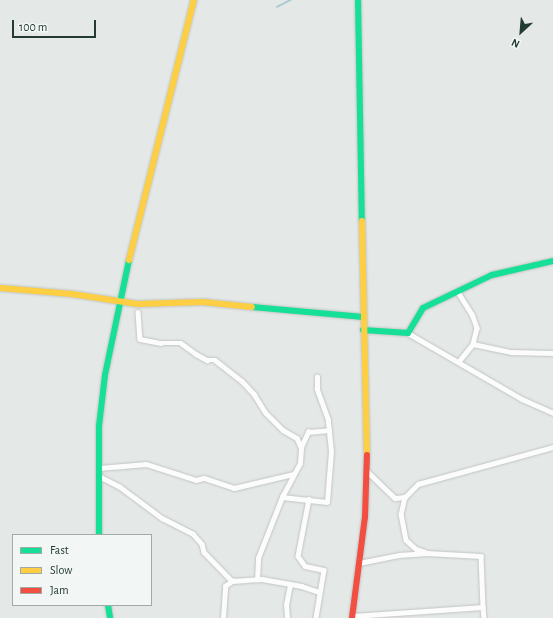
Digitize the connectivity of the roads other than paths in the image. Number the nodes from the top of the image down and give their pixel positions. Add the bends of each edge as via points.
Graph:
1 (194, 0) edge
2 (358, 0) edge
3 (553, 261) edge
4 (0, 288) edge
5 (458, 292) junction
6 (119, 301) junction
7 (138, 312) dead end
8 (364, 317) junction
9 (364, 330) junction
10 (408, 332) junction
11 (473, 344) junction
12 (553, 353) edge
13 (459, 361) junction
14 (317, 377) dead end
15 (553, 413) edge
16 (329, 430) junction
17 (301, 447) junction
18 (553, 447) edge
19 (99, 468) junction
20 (367, 471) junction
21 (294, 474) junction
22 (99, 476) junction
23 (282, 497) junction
24 (405, 497) junction
25 (309, 499) junction
26 (99, 534) edge
27 (426, 553) junction
28 (359, 563) junction
29 (257, 580) junction
30 (232, 581) junction
31 (290, 584) junction
32 (319, 592) junction
33 (108, 606) edge
34 (483, 607) junction
35 (353, 617) edge
36 (110, 618) edge
37 (223, 618) edge
38 (287, 618) edge
39 (316, 618) edge
40 (484, 618) edge

1 - 6 main road
2 - 8 main road
3 - 5 main road via 492,275
4 - 6 main road
5 - 10 main road via 423,308
5 - 11 street via 472,314 476,328
6 - 8 main road via 137,304 203,302
6 - 19 main road via 99,426
7 - 17 street via 140,339 181,343 196,354 215,360 242,381 266,413 282,430 297,438
8 - 9 main road
9 - 10 main road
9 - 20 main road
10 - 13 street
11 - 12 street via 525,353
11 - 13 street
13 - 15 street via 522,399
14 - 16 street via 317,389
16 - 17 street via 308,432
16 - 25 street via 331,451 327,502
17 - 21 street via 300,464
18 - 24 street via 418,484
19 - 21 street via 146,464 188,478 204,478 234,488
19 - 22 main road
20 - 24 street via 396,498
20 - 28 main road
21 - 23 street
22 - 26 main road
22 - 30 street via 119,486 162,518 193,534 202,544 204,552
23 - 25 street
23 - 29 street via 258,558
24 - 27 street via 401,514 406,540 416,549
25 - 32 street via 298,556 305,566 324,570
27 - 28 street via 399,555
27 - 34 street via 481,556
28 - 35 main road
29 - 30 street
29 - 31 street
30 - 37 street via 225,586
31 - 32 street
31 - 38 street via 286,605
32 - 39 street
33 - 36 main road
34 - 35 street
34 - 40 street

